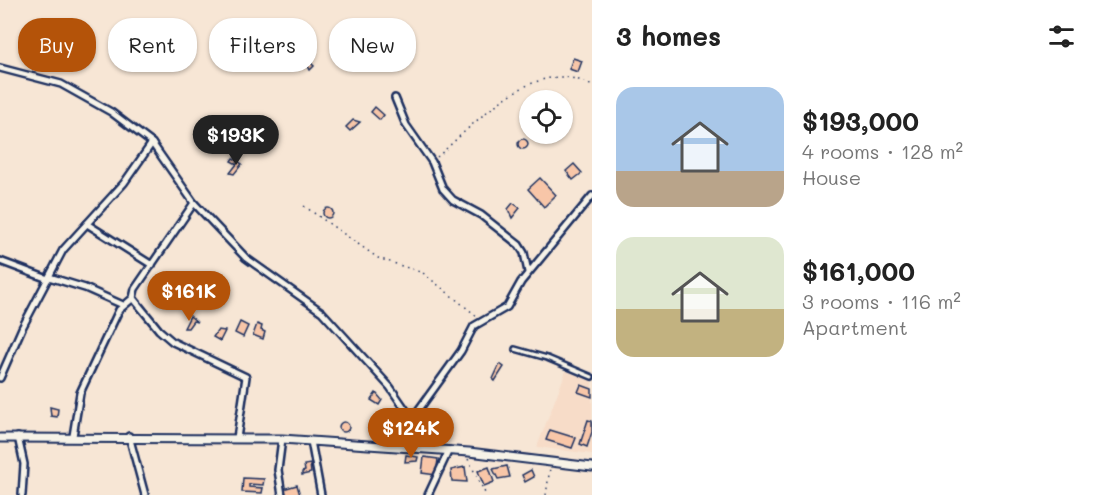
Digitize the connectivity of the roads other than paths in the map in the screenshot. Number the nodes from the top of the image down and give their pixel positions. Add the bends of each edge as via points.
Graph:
1 (0, 68) edge
2 (395, 98) dead end
3 (153, 143) junction
4 (592, 196) edge
5 (194, 204) junction
6 (583, 208) junction
7 (592, 210) edge
8 (87, 224) junction
9 (0, 261) edge
10 (152, 265) junction
11 (528, 272) junction
12 (49, 278) junction
13 (133, 298) junction
14 (123, 305) junction
15 (515, 349) dead end
16 (592, 377) edge
17 (0, 378) edge
18 (411, 419) junction
19 (73, 436) junction
20 (129, 436) junction
21 (18, 437) junction
22 (0, 438) edge
23 (237, 438) junction
24 (282, 439) junction
25 (311, 441) junction
26 (424, 448) junction
27 (449, 450) junction
28 (592, 467) edge
29 (22, 495) edge
30 (145, 495) edge
31 (282, 495) edge
32 (321, 495) edge
33 (428, 495) edge

1 - 3 street via 61,84 111,112
2 - 11 street via 443,189 519,245
3 - 5 street
3 - 8 street
4 - 6 street
5 - 10 street
5 - 18 street via 246,258 322,312 390,387
6 - 7 street
6 - 11 street
8 - 10 street
8 - 12 street via 63,250
9 - 12 street
10 - 13 street
11 - 18 street via 507,307 474,326 461,351
12 - 14 street
12 - 17 street
13 - 14 street
13 - 23 street via 173,342 246,377
14 - 19 street via 80,393
15 - 16 lane
18 - 26 street
19 - 20 street
19 - 21 street
20 - 23 street
20 - 30 street
21 - 22 street
21 - 29 street via 24,464
23 - 24 street
24 - 25 street
24 - 31 street via 278,470
25 - 26 street
25 - 32 street
26 - 27 street
27 - 28 street
27 - 33 street

